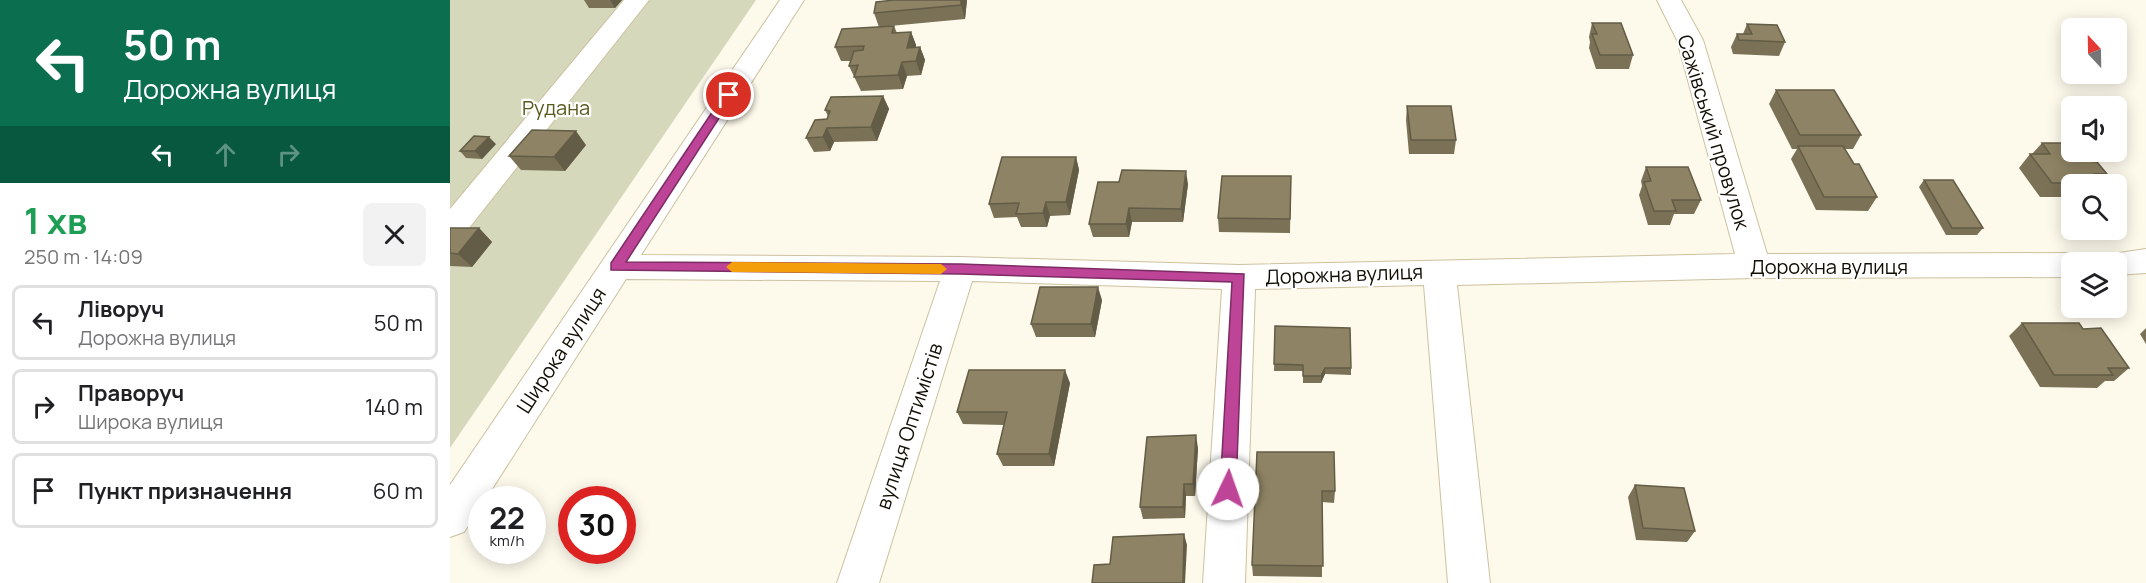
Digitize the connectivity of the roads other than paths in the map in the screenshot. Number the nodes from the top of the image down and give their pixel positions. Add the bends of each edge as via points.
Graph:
1 (637, 0) edge
2 (792, 0) edge
3 (1669, 0) edge
4 (450, 230) edge
5 (2146, 261) edge
6 (2127, 262) edge
7 (2061, 265) edge
8 (1754, 266) junction
9 (616, 267) junction
10 (960, 269) junction
11 (1439, 272) junction
12 (1239, 277) junction
13 (450, 519) edge
14 (858, 583) edge
15 (1224, 583) edge
16 (1469, 583) edge

1 - 4 street
2 - 9 street, Широка вулиця
3 - 8 street, Сажівський провулок via 1690,40
5 - 6 street
7 - 8 street, Дорожна вулиця
8 - 11 street, Дорожна вулиця
9 - 10 street, Дорожна вулиця
9 - 13 street, Широка вулиця
10 - 12 street, Дорожна вулиця
10 - 14 street, вулиця Оптимістів
11 - 12 street, Дорожна вулиця
11 - 16 street
12 - 15 street

